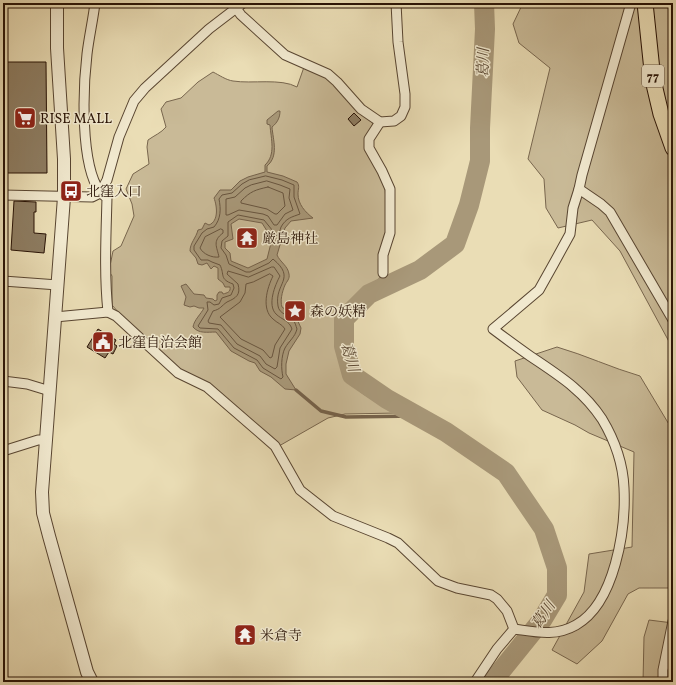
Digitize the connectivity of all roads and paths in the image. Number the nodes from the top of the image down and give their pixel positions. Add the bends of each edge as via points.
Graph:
1 (57, 3) edge
2 (96, 3) edge
3 (396, 3) edge
4 (631, 3) edge
5 (645, 3) edge
6 (237, 5) edge
7 (380, 122) junction
8 (673, 148) edge
9 (579, 189) junction
10 (100, 193) junction
11 (3, 195) edge
12 (64, 197) junction
13 (383, 273) dead end
14 (3, 281) edge
15 (58, 285) junction
16 (108, 312) junction
17 (55, 317) junction
18 (673, 320) edge
19 (3, 381) edge
20 (50, 390) junction
21 (46, 440) junction
22 (3, 451) edge
23 (673, 620) edge
24 (518, 630) junction
25 (479, 680) edge
26 (92, 682) edge
27 (663, 682) edge

1 - 12 street
2 - 10 street via 87,53 84,114 87,157
3 - 7 street via 405,107 401,116 394,121
4 - 9 street
5 - 8 main road, 77 via 653,80
6 - 7 street via 241,15 285,55 328,74 361,109
6 - 10 street via 144,88 134,101
7 - 13 street via 369,139 369,148 390,189 390,233 383,255
9 - 18 street via 610,212
9 - 24 street via 573,208 570,234 539,290 493,329 586,397 602,420 614,442 624,487 624,518 620,547 605,592 587,617 576,626 557,632
10 - 12 street via 92,197
10 - 16 street via 107,198
11 - 12 street
12 - 15 street
14 - 15 street
15 - 17 street
16 - 17 street
16 - 24 street via 116,316 178,373 207,387 267,438 275,446 300,490 333,516 398,543 438,581 491,595 507,610
17 - 20 street
19 - 20 street
20 - 21 street
21 - 22 street
21 - 26 street via 43,513 87,672
23 - 27 street
24 - 25 street via 497,649

